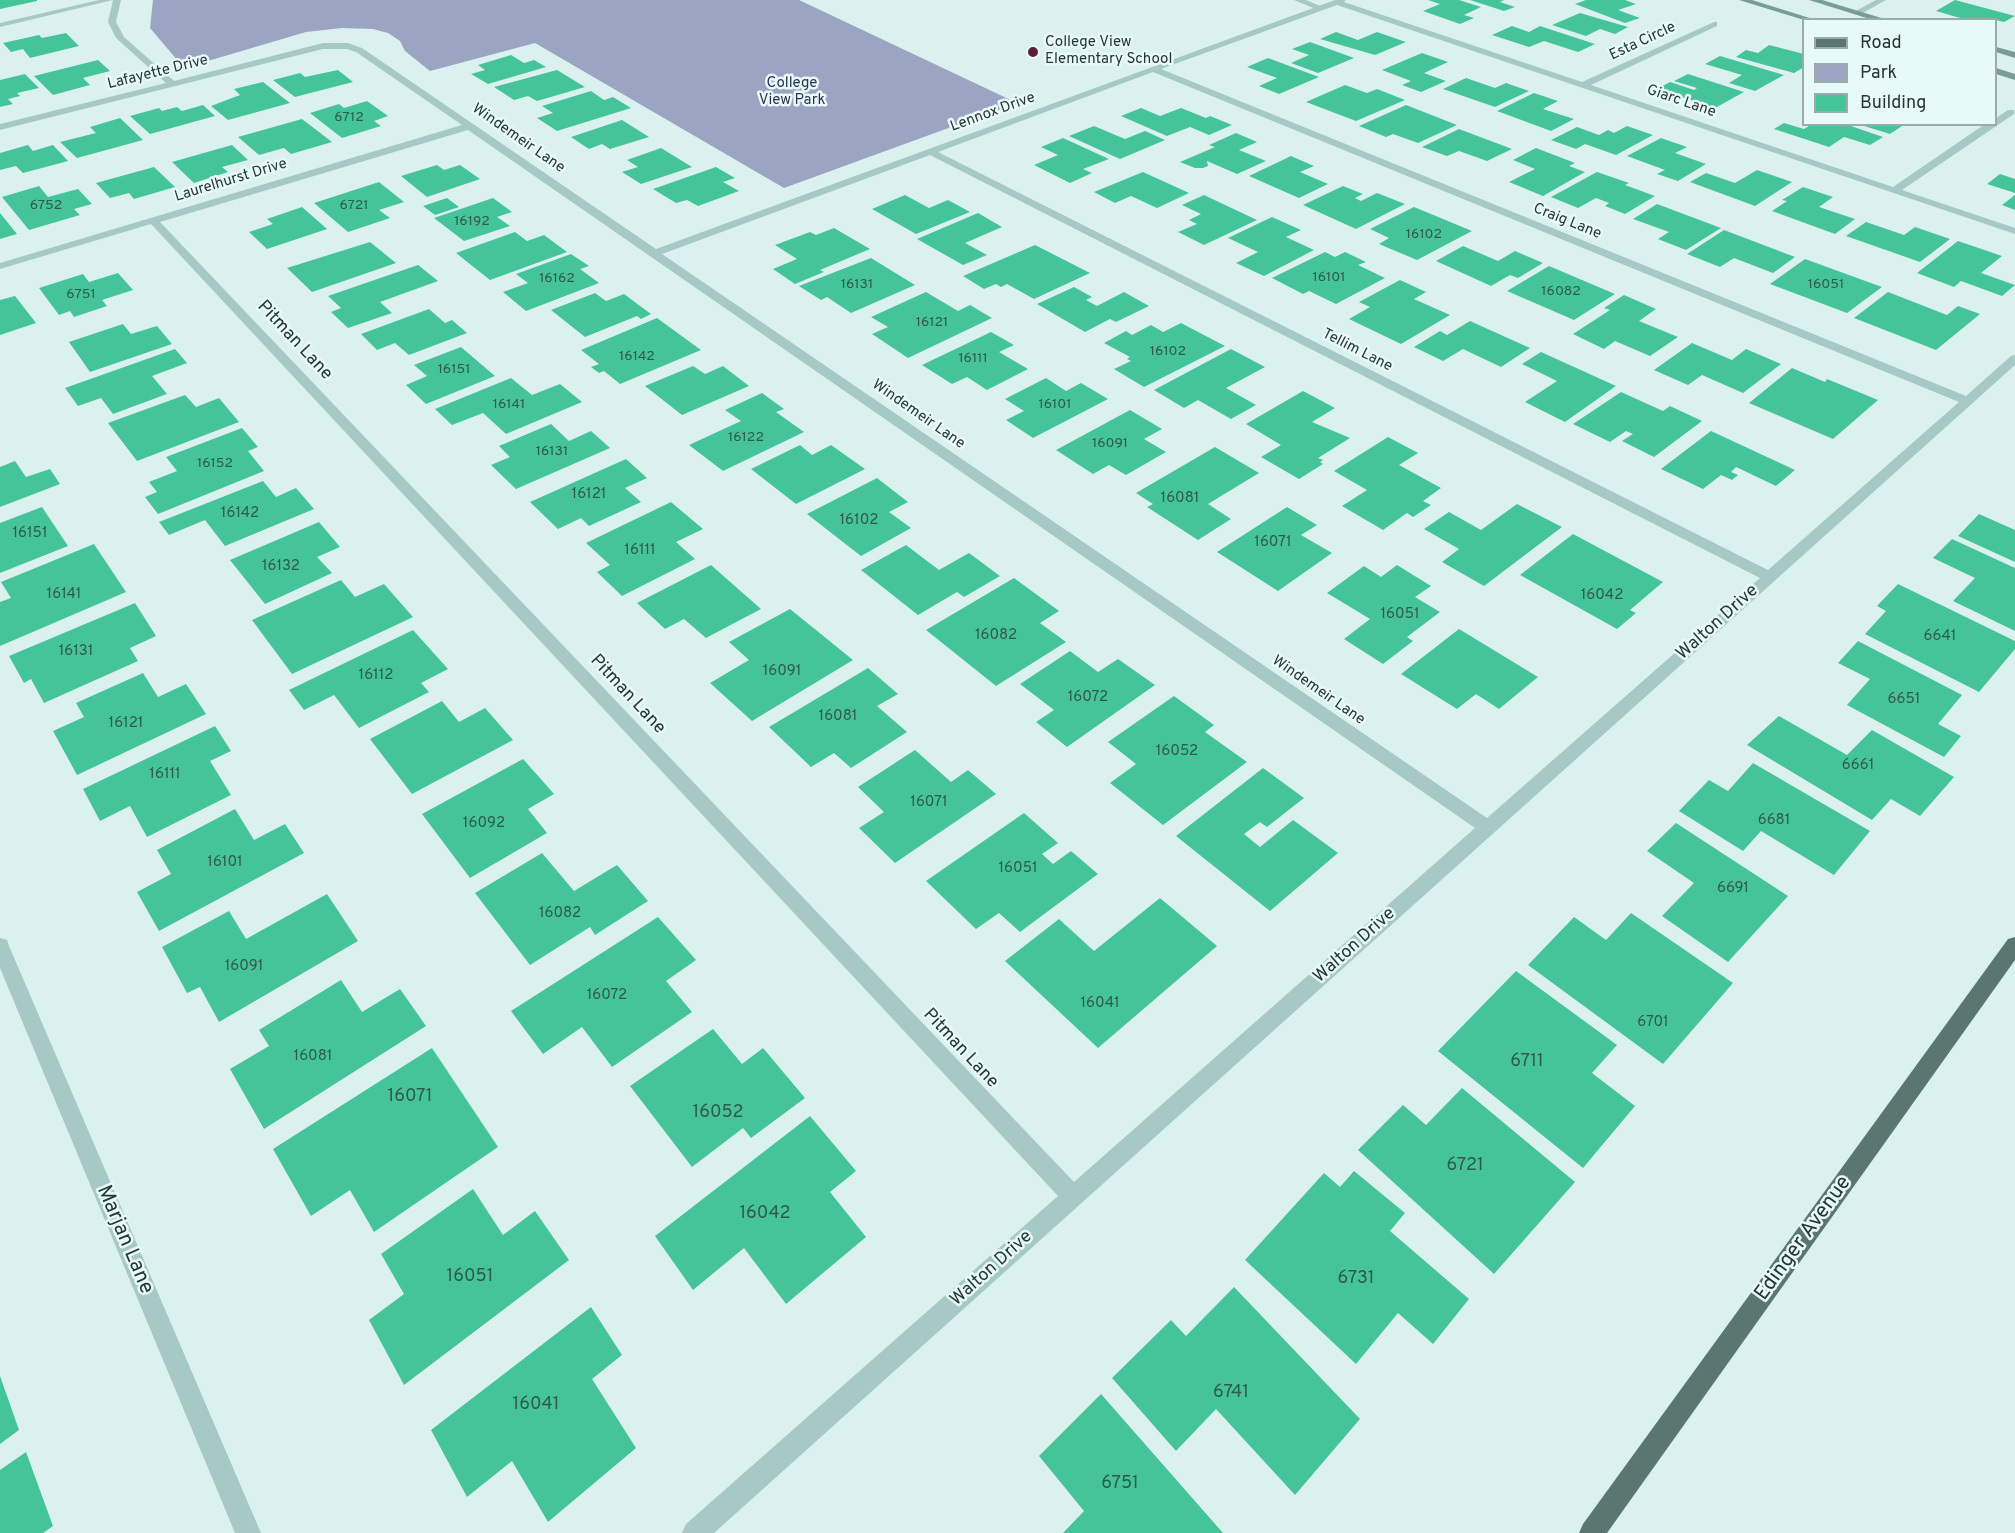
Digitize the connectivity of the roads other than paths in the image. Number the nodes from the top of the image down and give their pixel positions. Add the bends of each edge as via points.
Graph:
1 (109, 0) edge
2 (117, 0) edge
3 (1298, 0) edge
4 (1743, 0) edge
5 (1813, 0) edge
6 (1882, 0) edge
7 (1340, 1) edge
8 (1321, 8) junction
9 (1858, 12) junction
10 (1805, 18) edge
11 (1878, 18) edge
12 (1714, 24) dead end
13 (0, 25) edge
14 (323, 46) joint
15 (1997, 50) edge
16 (2015, 55) edge
17 (1155, 70) junction
18 (1997, 72) edge
19 (2015, 77) edge
20 (172, 83) junction
21 (1583, 85) junction
22 (2011, 112) dead end
23 (1997, 121) edge
24 (470, 126) junction
25 (1990, 126) edge
26 (0, 127) edge
27 (931, 152) junction
28 (1895, 190) junction
29 (153, 220) junction
30 (2015, 231) edge
31 (655, 253) junction
32 (0, 266) edge
33 (2015, 359) edge
34 (1967, 401) junction
35 (1770, 577) junction
36 (1488, 828) junction
37 (2015, 945) edge
38 (0, 946) edge
39 (1073, 1197) junction
40 (248, 1533) edge
41 (695, 1533) edge
42 (1592, 1533) edge

1 - 13 street
2 - 20 street via 112,22 120,38
3 - 8 street
4 - 10 main road
5 - 9 main road
6 - 9 street
7 - 8 street, Lennox Drive
7 - 21 street, Giarc Lane
8 - 17 street, Lennox Drive
9 - 11 main road
12 - 21 street, Esta Circle
14 - 20 street, Lafayette Drive
14 - 24 street, Windemeir Lane via 359,50
15 - 16 main road
17 - 27 street, Lennox Drive
17 - 34 street, Craig Lane
18 - 19 main road
20 - 26 street, Lafayette Drive
21 - 28 street, Giarc Lane
22 - 23 street
24 - 29 street, Laurelhurst Drive
24 - 31 street, Windemeir Lane
25 - 28 street
27 - 31 street, Lennox Drive
27 - 35 street, Tellim Lane
28 - 30 street, Giarc Lane
29 - 32 street, Laurelhurst Drive
29 - 39 street, Pitman Lane
31 - 36 street, Windemeir Lane
33 - 34 street, Walton Drive
34 - 35 street, Walton Drive
35 - 36 street, Walton Drive
36 - 39 street, Walton Drive
37 - 42 main road, Edinger Avenue
38 - 40 street, Marjan Lane
39 - 41 street, Walton Drive

